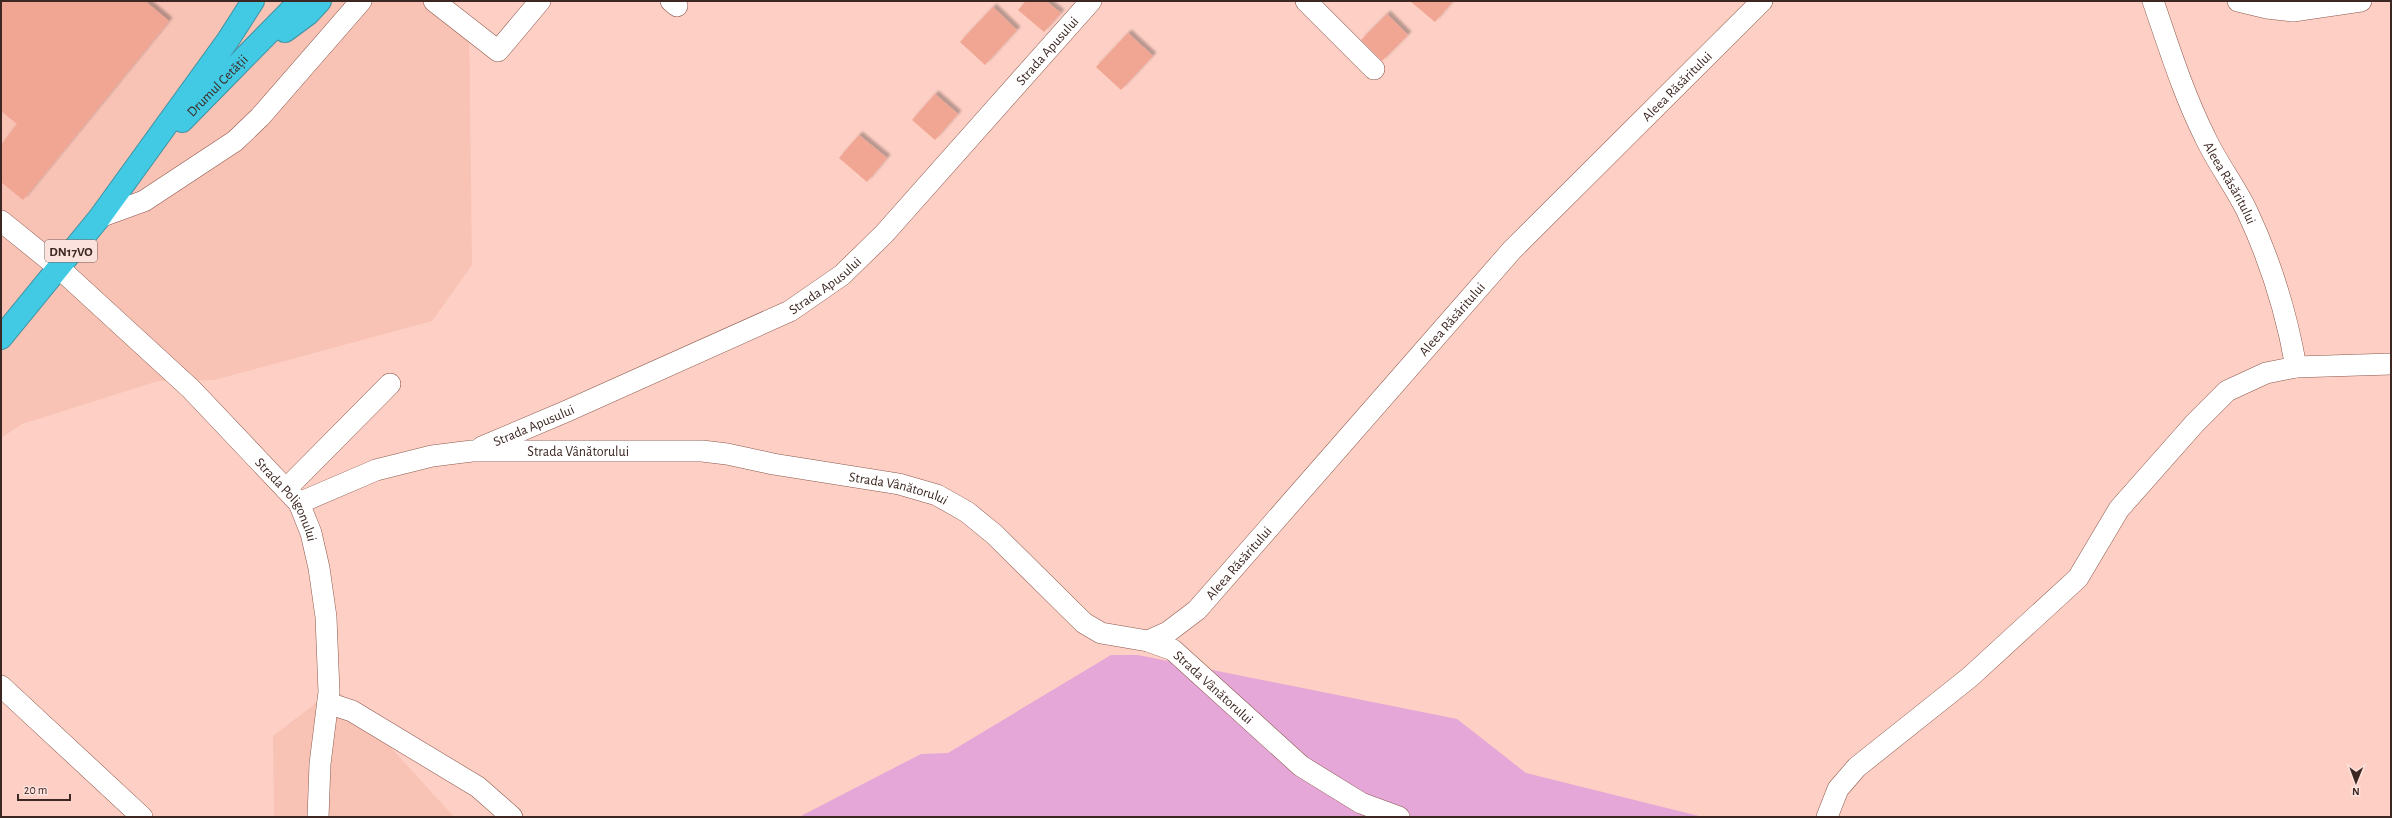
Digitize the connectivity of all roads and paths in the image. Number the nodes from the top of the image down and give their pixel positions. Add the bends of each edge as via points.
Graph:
1 (245, 1) edge
2 (254, 1) edge
3 (320, 1) edge
4 (361, 1) edge
5 (434, 1) edge
6 (540, 1) edge
7 (1306, 1) edge
8 (1762, 1) edge
9 (2153, 1) edge
10 (2238, 1) edge
11 (2361, 1) edge
12 (1090, 2) edge
13 (292, 3) edge
14 (228, 40) junction
15 (1374, 69) dead end
16 (218, 86) junction
17 (140, 163) junction
18 (100, 217) junction
19 (4, 230) edge
20 (58, 267) junction
21 (1, 338) edge
22 (2391, 364) edge
23 (2296, 368) junction
24 (390, 384) dead end
25 (472, 451) junction
26 (292, 496) junction
27 (1148, 641) junction
28 (1, 686) edge
29 (328, 703) junction
30 (142, 817) edge
31 (318, 817) edge
32 (512, 817) edge
33 (1399, 817) edge
34 (1827, 817) edge

1 - 14 highway
2 - 14 highway, Drumul Cetății / DN17VO
3 - 16 highway via 308,14
4 - 18 street via 260,117 235,141 144,201
5 - 6 street via 498,51
7 - 15 street
8 - 27 street, Aleea Răsăritului via 1512,250 1197,610 1168,632
9 - 23 street, Aleea Răsăritului via 2182,88 2205,138 2247,211 2267,260 2288,329
10 - 11 street via 2293,12
12 - 25 street, Strada Apusului via 890,228 842,275 790,311
13 - 16 highway, Drumul Cetății / DN17VO
14 - 17 highway, Drumul Cetății / DN17VO
16 - 17 highway, Drumul Cetății / DN17VO
17 - 18 highway, Drumul Cetății / DN17VO
18 - 20 highway, Drumul Cetății / DN17VO
19 - 20 street, Strada Poligonului
20 - 21 highway, Drumul Cetății / DN17VO
20 - 26 street, Strada Poligonului via 191,389
22 - 23 street
23 - 34 street via 2266,373 2227,392 2195,423 2119,509 2078,578 1970,677 1857,766 1838,789
24 - 26 street
25 - 26 street, Strada Vânătorului via 432,456 384,468
25 - 27 street, Strada Vânătorului via 702,451 899,484 937,495 967,512 994,534 1084,623 1101,633
26 - 29 street, Strada Poligonului via 311,533 319,568 326,617
27 - 33 street, Strada Vânătorului via 1173,650 1302,766 1360,803
28 - 30 street
29 - 31 street, Strada Poligonului via 319,771
29 - 32 street via 352,711 478,787

